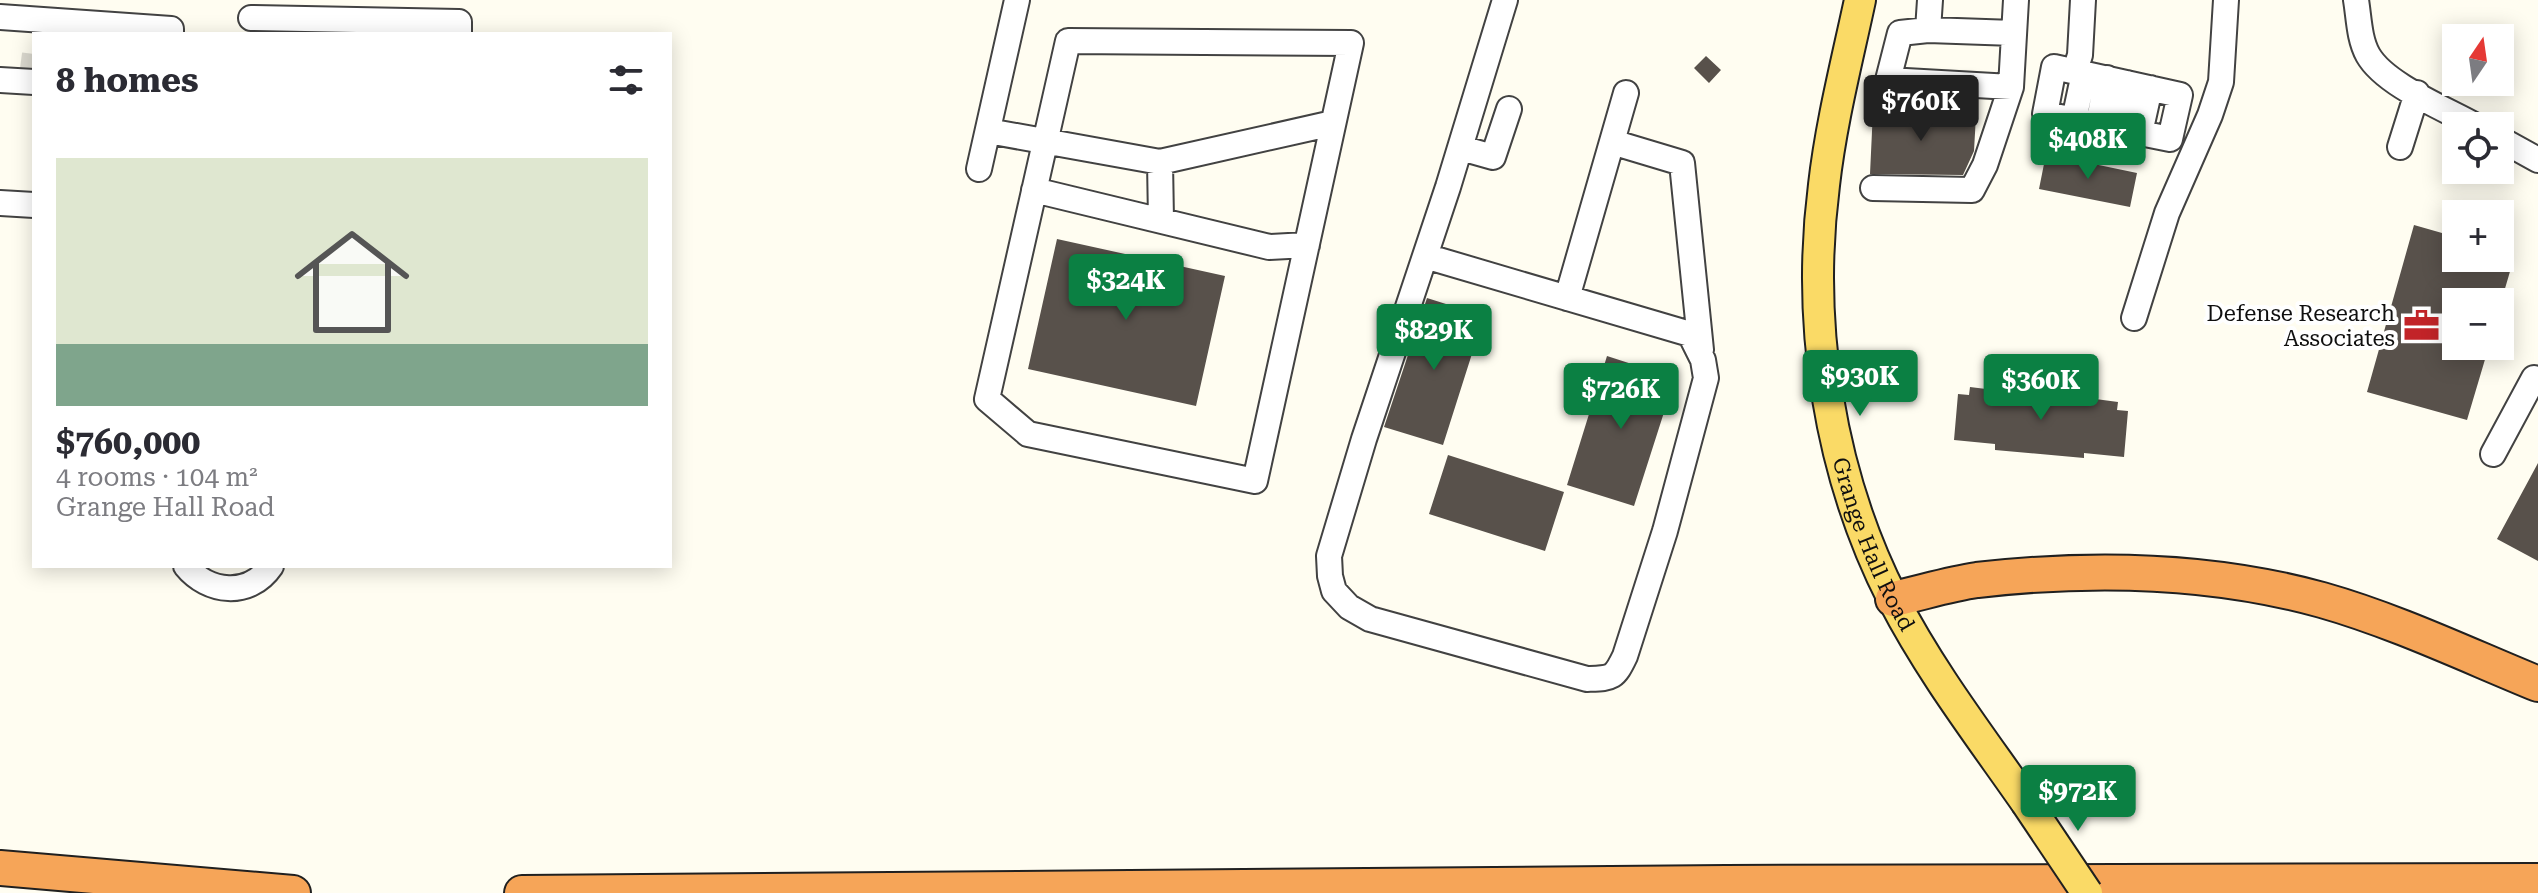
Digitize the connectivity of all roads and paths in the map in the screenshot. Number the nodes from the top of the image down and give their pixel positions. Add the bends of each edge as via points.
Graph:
1 (1017, 0) edge
2 (1505, 0) edge
3 (1860, 0) edge
4 (1930, 0) edge
5 (2016, 0) edge
6 (2083, 0) edge
7 (2226, 0) edge
8 (2356, 0) edge
9 (0, 17) edge
10 (251, 17) edge
11 (37, 27) edge
12 (93, 29) edge
13 (1928, 30) junction
14 (171, 32) edge
15 (459, 32) edge
16 (2014, 33) junction
17 (32, 78) edge
18 (2109, 79) junction
19 (0, 80) edge
20 (2011, 87) junction
21 (1626, 93) dead end
22 (2417, 93) junction
23 (2180, 95) junction
24 (2214, 102) junction
25 (1509, 109) dead end
26 (2451, 112) edge
27 (1333, 123) junction
28 (2108, 126) junction
29 (988, 131) junction
30 (2170, 139) junction
31 (1612, 142) junction
32 (1045, 143) junction
33 (2197, 145) junction
34 (2400, 147) dead end
35 (2514, 147) edge
36 (1461, 148) junction
37 (2538, 160) edge
38 (1160, 162) junction
39 (979, 169) dead end
40 (1873, 188) dead end
41 (1034, 190) junction
42 (0, 203) edge
43 (32, 205) edge
44 (1161, 220) junction
45 (1307, 245) junction
46 (1425, 256) junction
47 (1567, 298) junction
48 (2134, 318) dead end
49 (1702, 356) junction
50 (2538, 380) edge
51 (2493, 454) dead end
52 (188, 568) edge
53 (269, 568) edge
54 (1893, 599) junction
55 (2538, 684) edge
56 (0, 868) edge
57 (2538, 881) edge
58 (1388, 889) edge
59 (293, 893) edge
60 (522, 893) edge
61 (2087, 893) edge

1 - 29 street
2 - 36 street
3 - 54 main road, Grange Hall Road via 1825,172 1818,300 1842,466
4 - 13 street
5 - 16 street
6 - 18 street via 2080,55
7 - 24 street via 2221,82
8 - 22 street via 2368,55 2386,75
9 - 11 street
10 - 15 street via 459,22
11 - 12 street
12 - 14 street
13 - 16 street
13 - 20 street via 1900,33 1888,80
16 - 20 street
17 - 19 street
18 - 23 street
18 - 28 street
18 - 28 street
18 - 28 street via 2054,67 2045,114
20 - 40 street via 1972,190
21 - 31 street
22 - 26 street
22 - 34 street
23 - 24 street
23 - 30 street
24 - 33 street
25 - 36 street via 1493,157
27 - 32 street via 1351,43 1068,41
27 - 38 street
27 - 45 street
28 - 30 street
29 - 32 street
29 - 39 street
30 - 33 street
31 - 47 street
31 - 49 street via 1682,163
32 - 38 street
32 - 41 street
33 - 48 street via 2167,213
35 - 37 street
36 - 46 street
38 - 44 street
41 - 44 street
41 - 45 street via 987,399 1028,434 1244,479 1255,481
42 - 43 street
44 - 45 street via 1269,247
46 - 47 street
46 - 49 street via 1329,556 1334,591 1370,619 1587,679 1616,674 1665,531 1706,378
47 - 49 street via 1690,334
50 - 51 street via 2534,378
52 - 53 street via 202,582 226,589 250,584
54 - 55 highway via 1974,581 2069,573 2226,580 2366,614
54 - 61 main road, Grange Hall Road, bridge via 1937,674
56 - 59 highway
57 - 58 highway
58 - 60 highway

